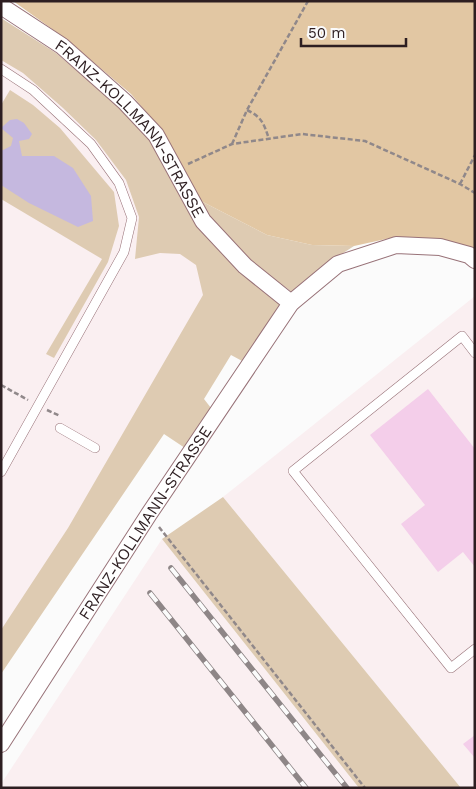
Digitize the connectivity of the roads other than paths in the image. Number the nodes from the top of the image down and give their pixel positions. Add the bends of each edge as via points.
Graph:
1 (1, 6) edge
2 (1, 69) edge
3 (475, 260) edge
4 (291, 302) junction
5 (475, 353) edge
6 (60, 428) dead end
7 (95, 448) dead end
8 (1, 472) edge
9 (475, 649) edge
10 (1, 744) edge

1 - 4 street, FRANZ-KOLLMANN-STRASSE via 62,46 125,102 156,135 203,221 245,266
2 - 8 lane via 34,90 92,144 119,182 132,218 124,252
3 - 4 street, FRANZ-KOLLMANN-STRASSE via 469,255 440,247 396,244 338,264
4 - 10 street, FRANZ-KOLLMANN-STRASSE
5 - 9 lane via 462,336 293,471 451,668
6 - 7 lane

